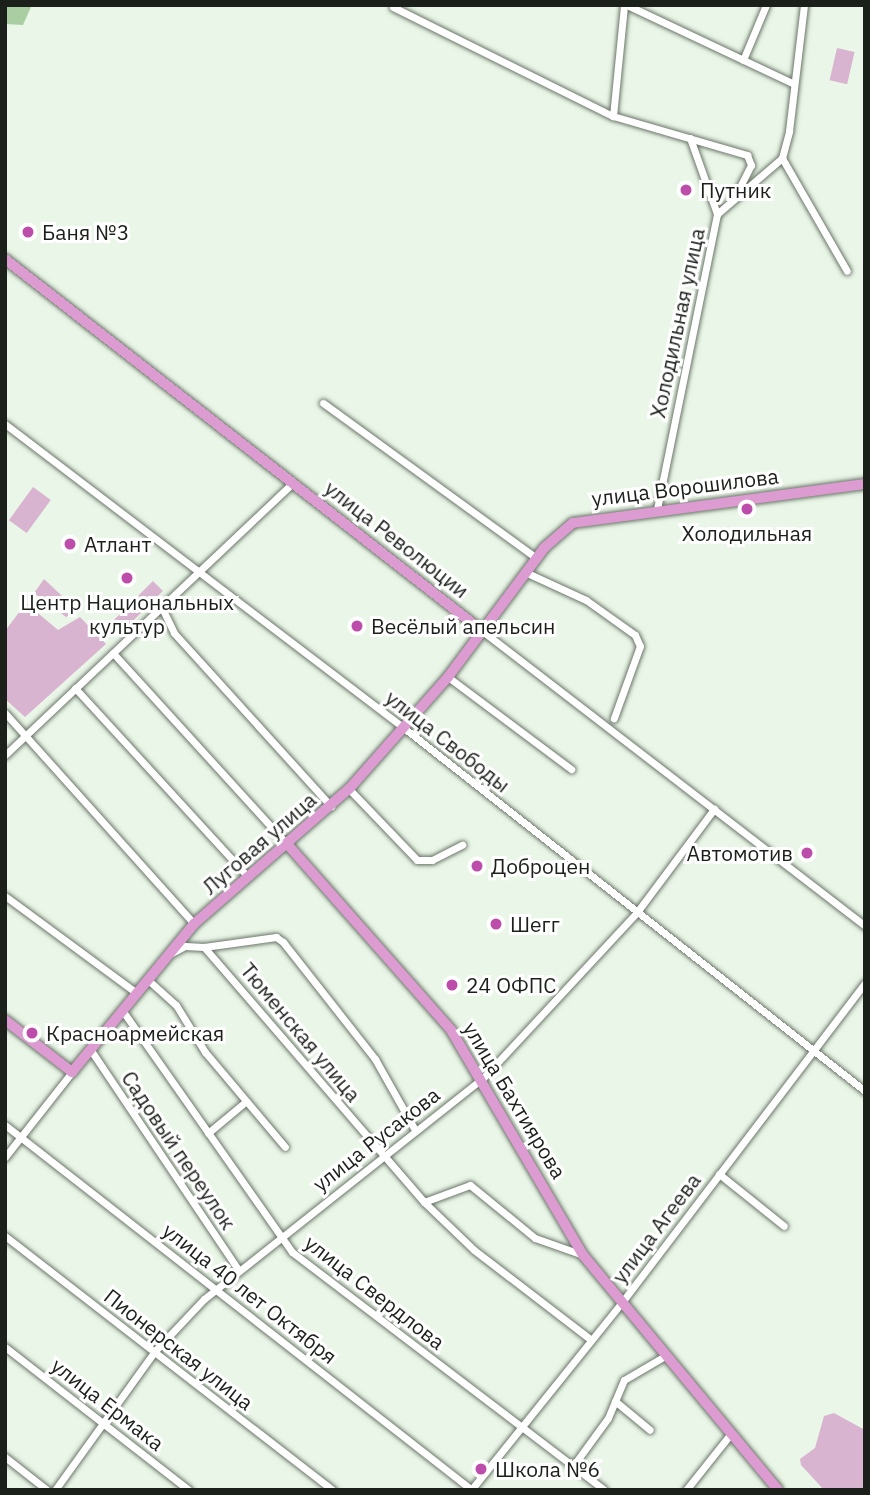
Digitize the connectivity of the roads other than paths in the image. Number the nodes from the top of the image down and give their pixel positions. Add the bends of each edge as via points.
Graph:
1 (626, 5) edge
2 (766, 5) edge
3 (804, 5) edge
4 (393, 7) edge
5 (743, 61) junction
6 (792, 83) junction
7 (612, 116) junction
8 (690, 138) junction
9 (782, 158) junction
10 (733, 201) junction
11 (718, 214) junction
12 (5, 259) edge
13 (847, 271) dead end
14 (323, 403) dead end
15 (5, 424) edge
16 (293, 484) junction
17 (865, 484) edge
18 (657, 509) junction
19 (536, 558) junction
20 (197, 571) junction
21 (524, 572) junction
22 (162, 608) junction
23 (481, 630) junction
24 (113, 653) junction
25 (448, 677) junction
26 (75, 688) junction
27 (5, 713) edge
28 (614, 718) dead end
29 (404, 728) junction
30 (26, 735) junction
31 (5, 755) edge
32 (570, 768) dead end
33 (349, 789) junction
34 (331, 806) junction
35 (715, 809) junction
36 (288, 845) junction
37 (462, 845) dead end
38 (248, 877) junction
39 (5, 896) edge
40 (637, 912) junction
41 (194, 924) junction
42 (865, 926) edge
43 (204, 947) junction
44 (167, 955) junction
45 (147, 979) junction
46 (865, 983) edge
47 (135, 992) junction
48 (121, 1009) junction
49 (5, 1020) edge
50 (90, 1049) junction
51 (813, 1050) junction
52 (72, 1072) junction
53 (483, 1078) junction
54 (865, 1091) edge
55 (244, 1103) junction
56 (5, 1125) edge
57 (415, 1130) junction
58 (208, 1133) junction
59 (21, 1138) junction
60 (285, 1147) dead end
61 (383, 1156) junction
62 (5, 1157) edge
63 (719, 1174) junction
64 (424, 1202) junction
65 (784, 1226) dead end
66 (5, 1236) edge
67 (280, 1237) junction
68 (583, 1255) junction
69 (239, 1270) junction
70 (216, 1287) junction
71 (622, 1302) junction
72 (590, 1339) junction
73 (5, 1347) edge
74 (154, 1352) junction
75 (663, 1357) junction
76 (615, 1401) junction
77 (103, 1423) junction
78 (521, 1426) junction
79 (650, 1430) dead end
80 (729, 1436) junction
81 (5, 1457) edge
82 (573, 1466) junction
83 (47, 1490) edge
84 (55, 1490) edge
85 (189, 1490) edge
86 (332, 1490) edge
87 (472, 1490) edge
88 (604, 1490) edge
89 (686, 1490) edge
90 (778, 1490) edge

1 - 5 street
1 - 7 street
2 - 5 street
3 - 6 street
4 - 7 street
5 - 6 street
6 - 9 street
7 - 8 street
8 - 10 street via 750,159
8 - 11 street
9 - 10 street, Холодильная улица
9 - 13 street
10 - 11 street, Холодильная улица
11 - 18 street, Холодильная улица
12 - 16 main road, улица Революции
14 - 19 street
15 - 20 street, улица Свободы
16 - 20 street
16 - 23 main road, улица Революции
17 - 18 main road, улица Ворошилова
18 - 19 main road, улица Ворошилова via 573,523
19 - 21 main road, Луговая улица
20 - 22 street
20 - 29 street, улица Свободы
21 - 23 main road, Луговая улица
21 - 28 street via 586,600 635,635 637,657
22 - 24 street
22 - 34 street via 174,634
23 - 25 main road, Луговая улица
23 - 35 street, улица Революции
24 - 26 street
24 - 36 street, улица Бахтиярова
25 - 29 main road, Луговая улица
25 - 32 street
26 - 30 street
26 - 38 street
27 - 30 street
29 - 33 main road, Луговая улица
29 - 40 street, улица Свободы
30 - 31 street
30 - 41 street
33 - 34 main road, Луговая улица
33 - 37 street via 417,860 432,860
34 - 36 main road, Луговая улица
35 - 40 street, улица Русакова
35 - 42 street, улица Революции
36 - 38 main road, Луговая улица
36 - 53 main road, улица Бахтиярова via 451,1030
38 - 41 main road, Луговая улица
39 - 47 street
40 - 51 street, улица Свободы
40 - 53 street, улица Русакова
41 - 44 main road, Луговая улица
43 - 44 street via 185,946
43 - 57 street via 276,937 283,942 375,1059
43 - 61 street, Тюменская улица
44 - 45 main road, Луговая улица
45 - 47 main road, Луговая улица
45 - 55 street via 176,1005
46 - 51 street, улица Агеева
47 - 48 main road, Луговая улица
48 - 50 main road, Луговая улица
48 - 58 street, улица Свердлова
49 - 52 main road
50 - 52 main road, Луговая улица
50 - 69 street, Садовый переулок
51 - 54 street, улица Свободы
51 - 63 street, улица Агеева
52 - 59 street, Луговая улица
53 - 57 street, улица Русакова
53 - 68 main road, улица Бахтиярова
55 - 58 street
55 - 60 street
56 - 59 street, улица 40 лет Октября
57 - 61 street, улица Русакова
58 - 67 street, улица Свердлова
59 - 62 street, Луговая улица
59 - 70 street, улица 40 лет Октября
61 - 64 street, Тюменская улица
61 - 67 street, улица Русакова
63 - 65 street
63 - 71 street, улица Агеева
64 - 68 street via 470,1185 534,1238
64 - 72 street, Тюменская улица via 474,1250
66 - 74 street, Пионерская улица
67 - 69 street, улица Русакова
67 - 78 street, улица Свердлова via 292,1252
68 - 71 main road, улица Бахтиярова
69 - 70 street, улица Русакова
70 - 74 street, улица Русакова
70 - 87 street, улица 40 лет Октября
71 - 72 street, улица Агеева
71 - 75 main road, улица Бахтиярова
72 - 78 street, улица Агеева
73 - 77 street, улица Ермака
74 - 77 street, улица Русакова
74 - 86 street, Пионерская улица
75 - 76 street via 624,1380
75 - 80 main road, улица Бахтиярова
76 - 79 street
76 - 82 street
77 - 84 street, улица Русакова
77 - 85 street, улица Ермака
78 - 82 street, улица Свердлова
78 - 87 street, улица Агеева
80 - 89 street
80 - 90 main road, улица Бахтиярова
81 - 83 street
82 - 88 street, улица Свердлова

